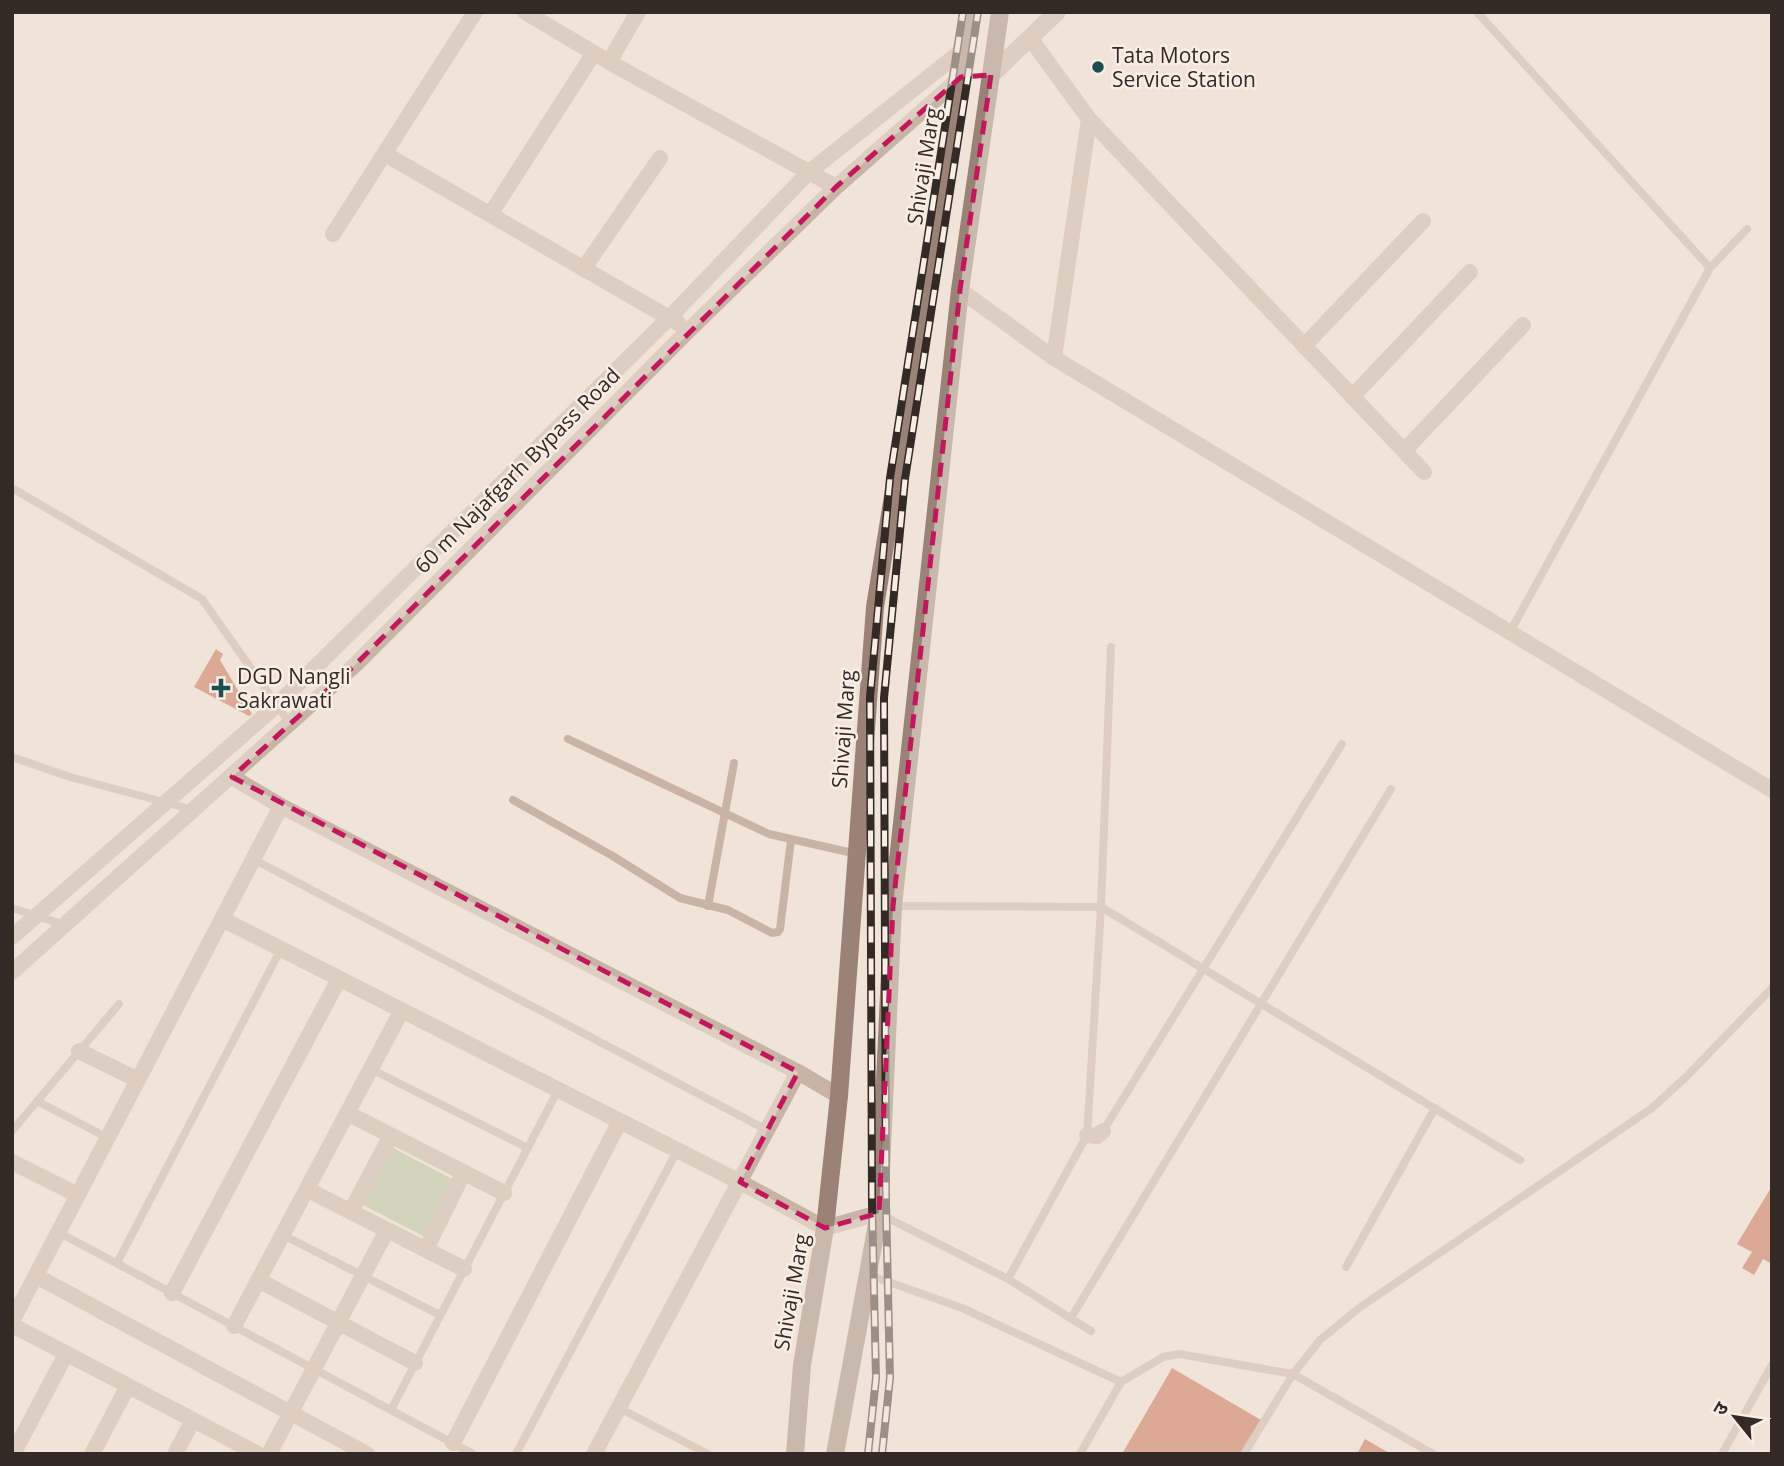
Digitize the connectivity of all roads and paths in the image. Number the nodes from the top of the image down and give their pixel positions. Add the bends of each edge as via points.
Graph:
1 (475, 12) edge
2 (525, 12) edge
3 (638, 12) edge
4 (1000, 12) edge
5 (1056, 12) edge
6 (1477, 12) edge
7 (964, 14) edge
8 (1030, 38) junction
9 (996, 44) junction
10 (964, 49) junction
11 (601, 58) junction
12 (991, 75) junction
13 (961, 77) junction
14 (1089, 119) junction
15 (385, 153) junction
16 (660, 158) dead end
17 (809, 172) junction
18 (836, 187) junction
19 (491, 213) junction
20 (1423, 221) dead end
21 (1747, 229) dead end
22 (332, 234) dead end
23 (584, 268) junction
24 (1710, 268) junction
25 (1470, 272) dead end
26 (960, 290) junction
27 (669, 318) junction
28 (1523, 325) dead end
29 (689, 330) junction
30 (1304, 346) junction
31 (1054, 358) junction
32 (1352, 397) junction
33 (1404, 451) junction
34 (1424, 472) dead end
35 (12, 488) edge
36 (1510, 632) junction
37 (1111, 647) dead end
38 (277, 705) junction
39 (290, 725) junction
40 (568, 739) dead end
41 (1342, 744) dead end
42 (12, 757) edge
43 (734, 763) dead end
44 (232, 777) junction
45 (1391, 789) dead end
46 (1772, 790) edge
47 (513, 800) dead end
48 (166, 803) junction
49 (281, 806) junction
50 (194, 810) junction
51 (726, 814) junction
52 (791, 840) junction
53 (857, 854) junction
54 (253, 859) junction
55 (708, 906) junction
56 (893, 906) junction
57 (1101, 907) junction
58 (12, 908) edge
59 (36, 916) junction
60 (222, 919) junction
61 (65, 925) junction
62 (12, 937) edge
63 (281, 949) junction
64 (1205, 969) junction
65 (12, 972) edge
66 (339, 979) junction
67 (1772, 988) edge
68 (119, 1004) dead end
69 (1262, 1004) junction
70 (401, 1010) junction
71 (79, 1051) junction
72 (371, 1069) junction
73 (798, 1072) junction
74 (138, 1080) junction
75 (558, 1089) junction
76 (839, 1096) junction
77 (37, 1101) junction
78 (1435, 1108) junction
79 (348, 1113) junction
80 (620, 1121) junction
81 (767, 1129) junction
82 (12, 1131) edge
83 (1095, 1133) junction
84 (391, 1135) junction
85 (108, 1138) junction
86 (528, 1148) junction
87 (677, 1151) junction
88 (1520, 1160) dead end
89 (15, 1168) edge
90 (464, 1172) junction
91 (740, 1182) junction
92 (307, 1190) junction
93 (504, 1193) junction
94 (78, 1195) junction
95 (351, 1212) junction
96 (879, 1213) junction
97 (825, 1228) junction
98 (387, 1230) junction
99 (58, 1232) junction
100 (283, 1235) junction
101 (426, 1249) junction
102 (117, 1263) junction
103 (1346, 1266) dead end
104 (464, 1269) junction
105 (868, 1274) junction
106 (36, 1276) junction
107 (362, 1276) junction
108 (1008, 1279) junction
109 (258, 1280) junction
110 (172, 1293) junction
111 (440, 1315) junction
112 (1072, 1318) junction
113 (338, 1322) junction
114 (12, 1323) edge
115 (234, 1326) junction
116 (1091, 1331) dead end
117 (66, 1354) junction
118 (415, 1363) junction
119 (1772, 1365) edge
120 (314, 1369) junction
121 (1293, 1374) junction
122 (1121, 1382) junction
123 (128, 1386) junction
124 (618, 1408) junction
125 (391, 1410) junction
126 (291, 1413) junction
127 (193, 1420) junction
128 (453, 1443) junction
129 (13, 1454) edge
130 (92, 1454) edge
131 (175, 1454) edge
132 (258, 1454) edge
133 (270, 1454) edge
134 (367, 1454) edge
135 (473, 1454) edge
136 (516, 1454) edge
137 (594, 1454) edge
138 (708, 1454) edge
139 (796, 1454) edge
140 (835, 1454) edge
141 (1080, 1454) edge
142 (1244, 1454) edge
143 (1433, 1454) edge
144 (1722, 1454) edge

1 - 15 street
2 - 11 street
3 - 11 street
4 - 9 main road
5 - 8 street
6 - 24 lane
7 - 10 main road, Shivaji Marg
8 - 12 street
8 - 14 street
9 - 10 main road, 60 m Najafgarh Bypass Road
9 - 12 main road
10 - 13 main road, Shivaji Marg
10 - 17 street, 60 m Najafgarh Bypass Road
11 - 17 street
11 - 19 street
12 - 13 main road
12 - 26 main road
13 - 18 street, 60 m Najafgarh Bypass Road
13 - 53 main road, Shivaji Marg via 875,607
14 - 30 street
14 - 31 street
15 - 19 street
15 - 22 street
16 - 23 street
17 - 18 street
17 - 27 street, 60 m Najafgarh Bypass Road
18 - 29 street, 60 m Najafgarh Bypass Road
19 - 23 street
20 - 30 street
21 - 24 lane
23 - 27 street
24 - 36 lane
25 - 32 street
26 - 31 street
26 - 56 main road
27 - 29 street
27 - 38 street, 60 m Najafgarh Bypass Road
28 - 33 street
29 - 39 street, 60 m Najafgarh Bypass Road
30 - 32 street
31 - 36 street
32 - 33 street
33 - 34 street
35 - 38 lane via 202,599
36 - 46 street
37 - 57 lane
38 - 39 lane
38 - 48 street, 60 m Najafgarh Bypass Road
39 - 44 street, 60 m Najafgarh Bypass Road
40 - 51 lane
41 - 64 lane
42 - 48 lane
43 - 51 lane
44 - 49 street
44 - 50 street, 60 m Najafgarh Bypass Road
45 - 69 lane
47 - 55 lane via 680,898
48 - 50 lane
48 - 59 street, 60 m Najafgarh Bypass Road
49 - 54 street
49 - 73 street
50 - 61 street, 60 m Najafgarh Bypass Road
51 - 52 lane
51 - 55 lane
52 - 53 lane
52 - 55 lane via 778,932
53 - 76 main road, Shivaji Marg
54 - 60 street
54 - 81 lane
56 - 57 lane
56 - 96 main road
57 - 64 lane
57 - 83 lane
58 - 59 lane
59 - 61 lane
59 - 62 street, 60 m Najafgarh Bypass Road
60 - 63 street
60 - 74 street
61 - 65 street, 60 m Najafgarh Bypass Road
63 - 66 street
63 - 102 lane
64 - 69 lane
64 - 83 lane
66 - 70 street
66 - 110 street
67 - 121 lane via 1652,1108 1359,1308 1320,1340
68 - 71 lane
69 - 78 lane
69 - 112 lane
70 - 72 street
70 - 75 street
71 - 74 street
71 - 77 lane
72 - 79 street
72 - 86 lane
73 - 76 street
73 - 81 street
74 - 85 street
75 - 80 street
75 - 86 lane
76 - 97 main road, Shivaji Marg
77 - 82 lane
77 - 85 lane
78 - 88 lane
78 - 103 lane
79 - 84 street
79 - 92 street
80 - 87 street
80 - 128 street
81 - 91 street
83 - 108 lane
84 - 90 street
84 - 95 street
85 - 94 street
86 - 93 lane
87 - 91 street
87 - 136 lane
89 - 94 street
90 - 93 street
90 - 101 street
91 - 97 street
91 - 124 street
92 - 95 street
92 - 100 street
93 - 104 lane
94 - 99 street
95 - 98 street
96 - 97 street
96 - 105 main road
96 - 108 lane
97 - 139 main road, Shivaji Marg via 802,1365
98 - 101 street
98 - 107 street
99 - 102 lane
99 - 106 street
100 - 107 lane
100 - 109 street
101 - 104 street
102 - 110 lane
104 - 111 lane
105 - 122 lane via 962,1308
105 - 140 main road
106 - 114 street
106 - 126 street
107 - 111 lane
107 - 113 street
108 - 112 lane
109 - 113 street
109 - 115 street
110 - 115 lane
111 - 118 lane
112 - 116 lane
113 - 118 street
113 - 120 street
114 - 117 street
115 - 120 lane
117 - 123 street
117 - 129 street
118 - 125 lane
119 - 144 lane
120 - 125 lane
120 - 126 street
121 - 122 lane via 1178,1354 1163,1357
121 - 142 lane
121 - 143 lane
122 - 141 lane
123 - 127 street
123 - 130 street
124 - 137 street
124 - 138 lane
125 - 128 lane
126 - 133 street
126 - 134 street
127 - 131 street
127 - 132 street
128 - 135 lane

